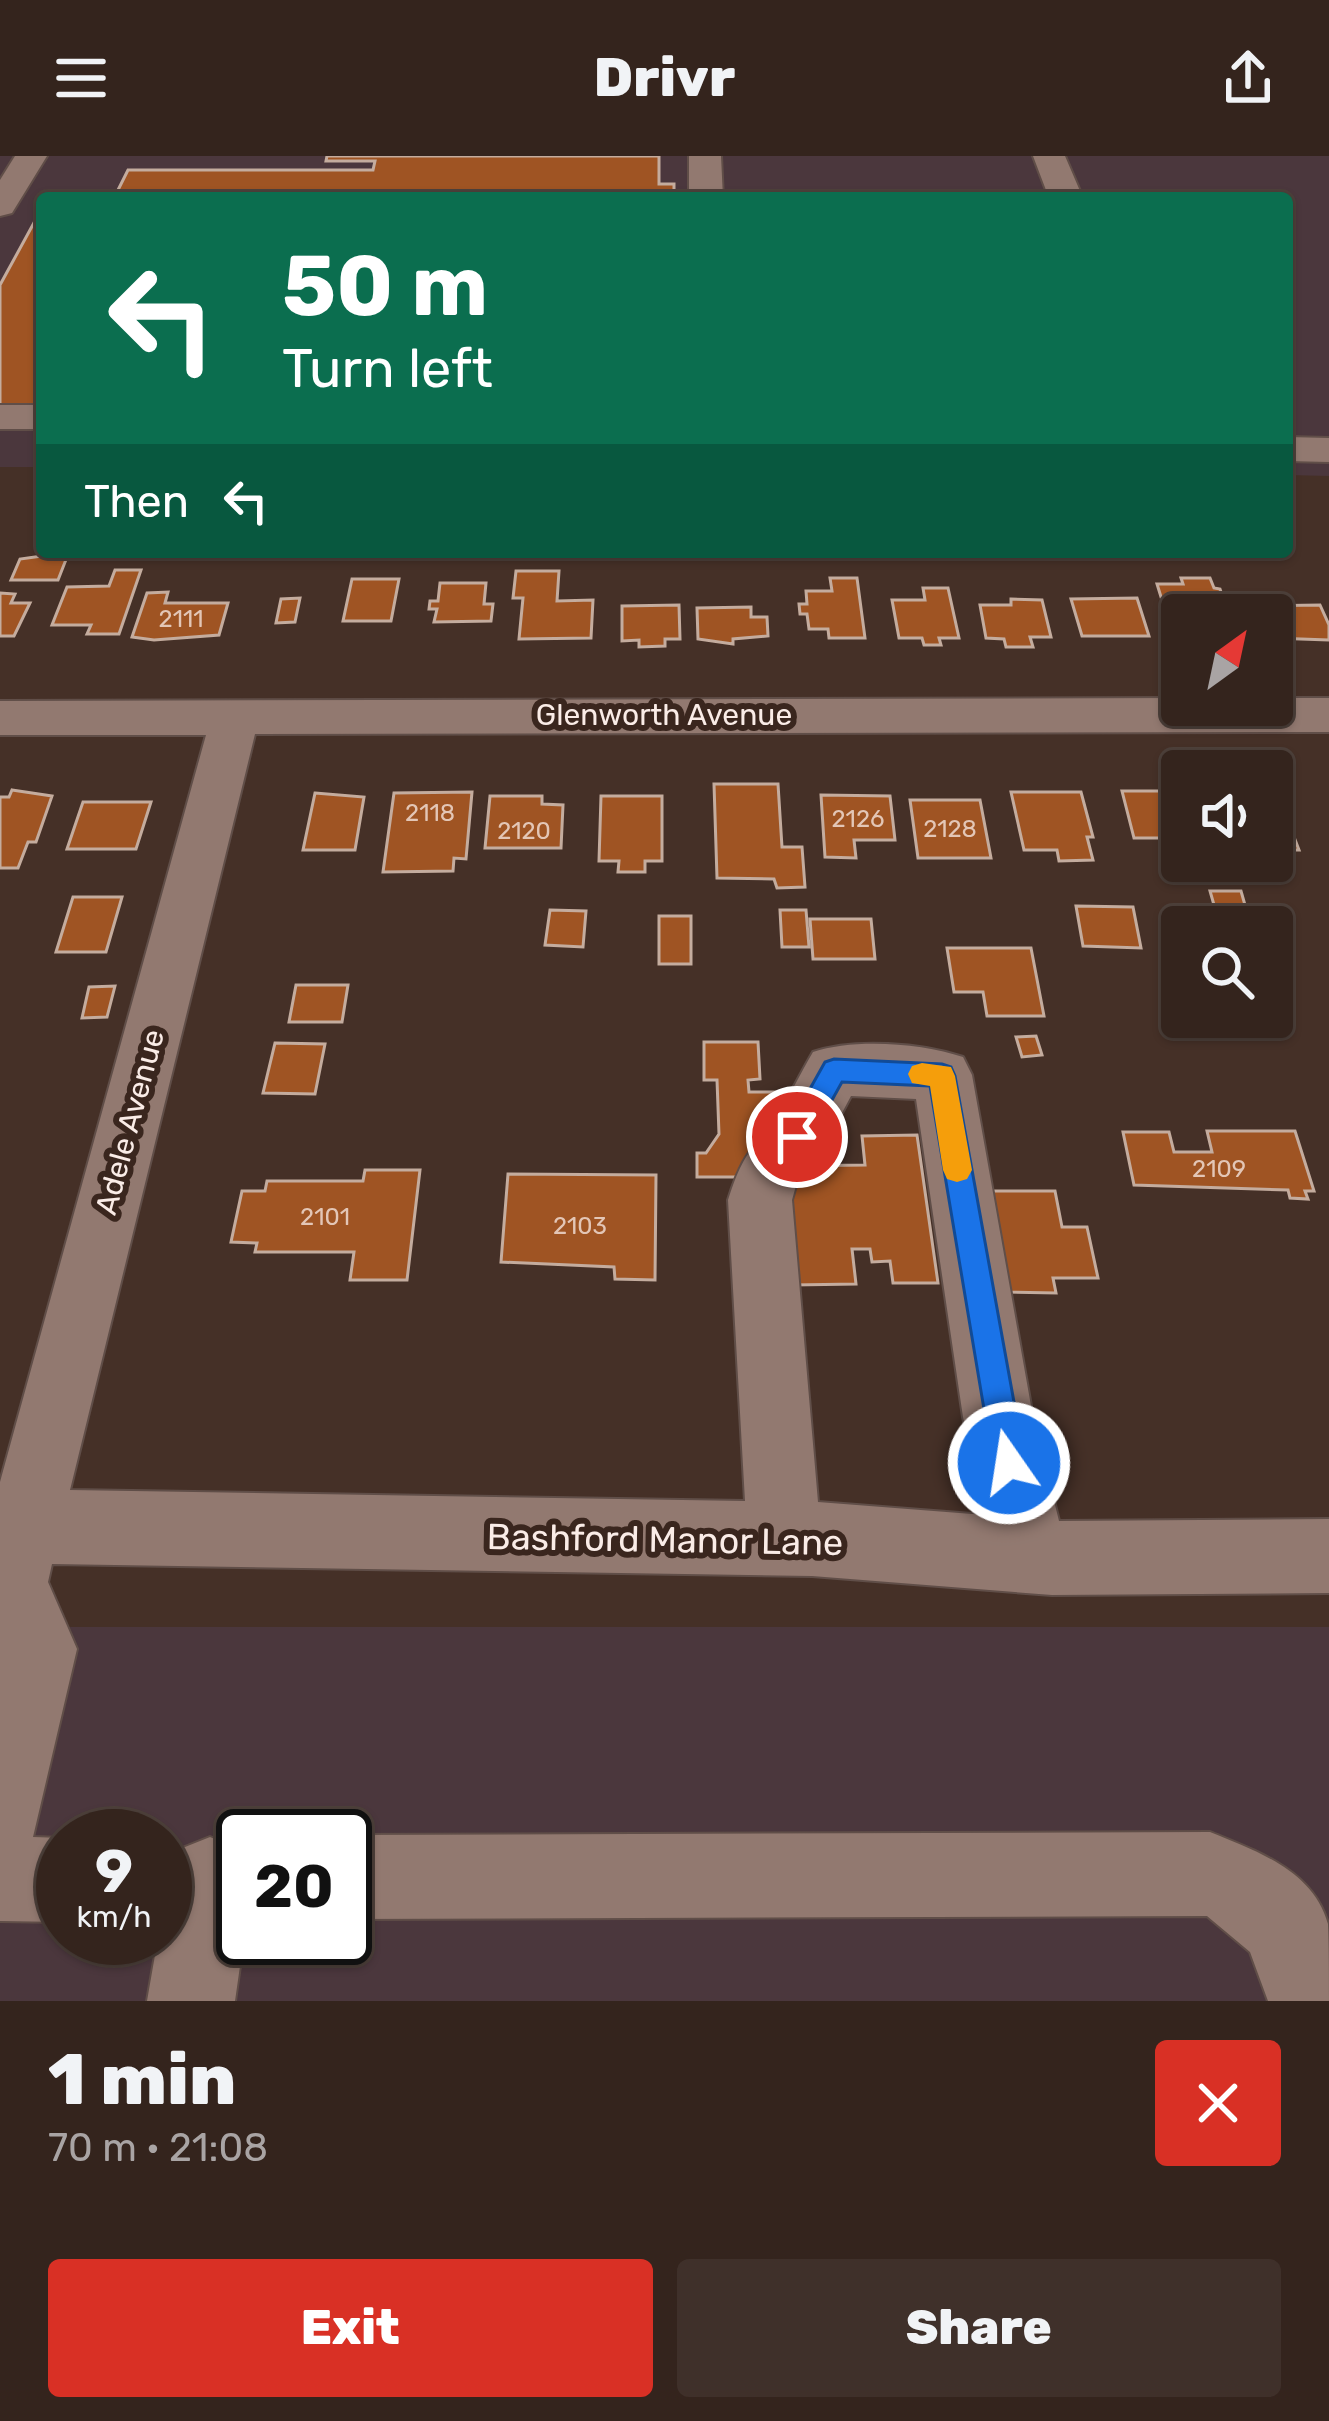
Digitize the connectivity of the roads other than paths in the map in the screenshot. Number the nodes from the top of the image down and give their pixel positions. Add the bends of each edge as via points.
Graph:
1 (31, 156) edge
2 (705, 156) edge
3 (1049, 156) edge
4 (706, 192) edge
5 (1064, 192) edge
6 (0, 206) edge
7 (0, 417) edge
8 (36, 417) edge
9 (1293, 449) edge
10 (1329, 450) edge
11 (1329, 715) edge
12 (235, 717) junction
13 (0, 718) edge
14 (784, 1539) junction
15 (1031, 1556) junction
16 (1329, 1556) edge
17 (8, 1557) edge
18 (0, 1818) edge
19 (372, 1877) edge
20 (0, 1879) edge
21 (206, 1879) edge
22 (36, 1880) edge
23 (191, 2001) edge
24 (1312, 2001) edge

1 - 6 street
2 - 4 street
3 - 5 street
7 - 8 street
9 - 10 street
11 - 12 street, Glenworth Avenue
12 - 13 street, Glenworth Avenue
12 - 17 street, Adele Avenue
14 - 15 street, Bashford Manor Lane
14 - 15 street via 760,1200 770,1168 834,1070 942,1076 998,1417
14 - 17 street, Bashford Manor Lane
15 - 16 street, Bashford Manor Lane
17 - 18 street via 38,1649
19 - 24 street via 1210,1874 1270,1904 1292,1935
20 - 22 street
21 - 23 street

